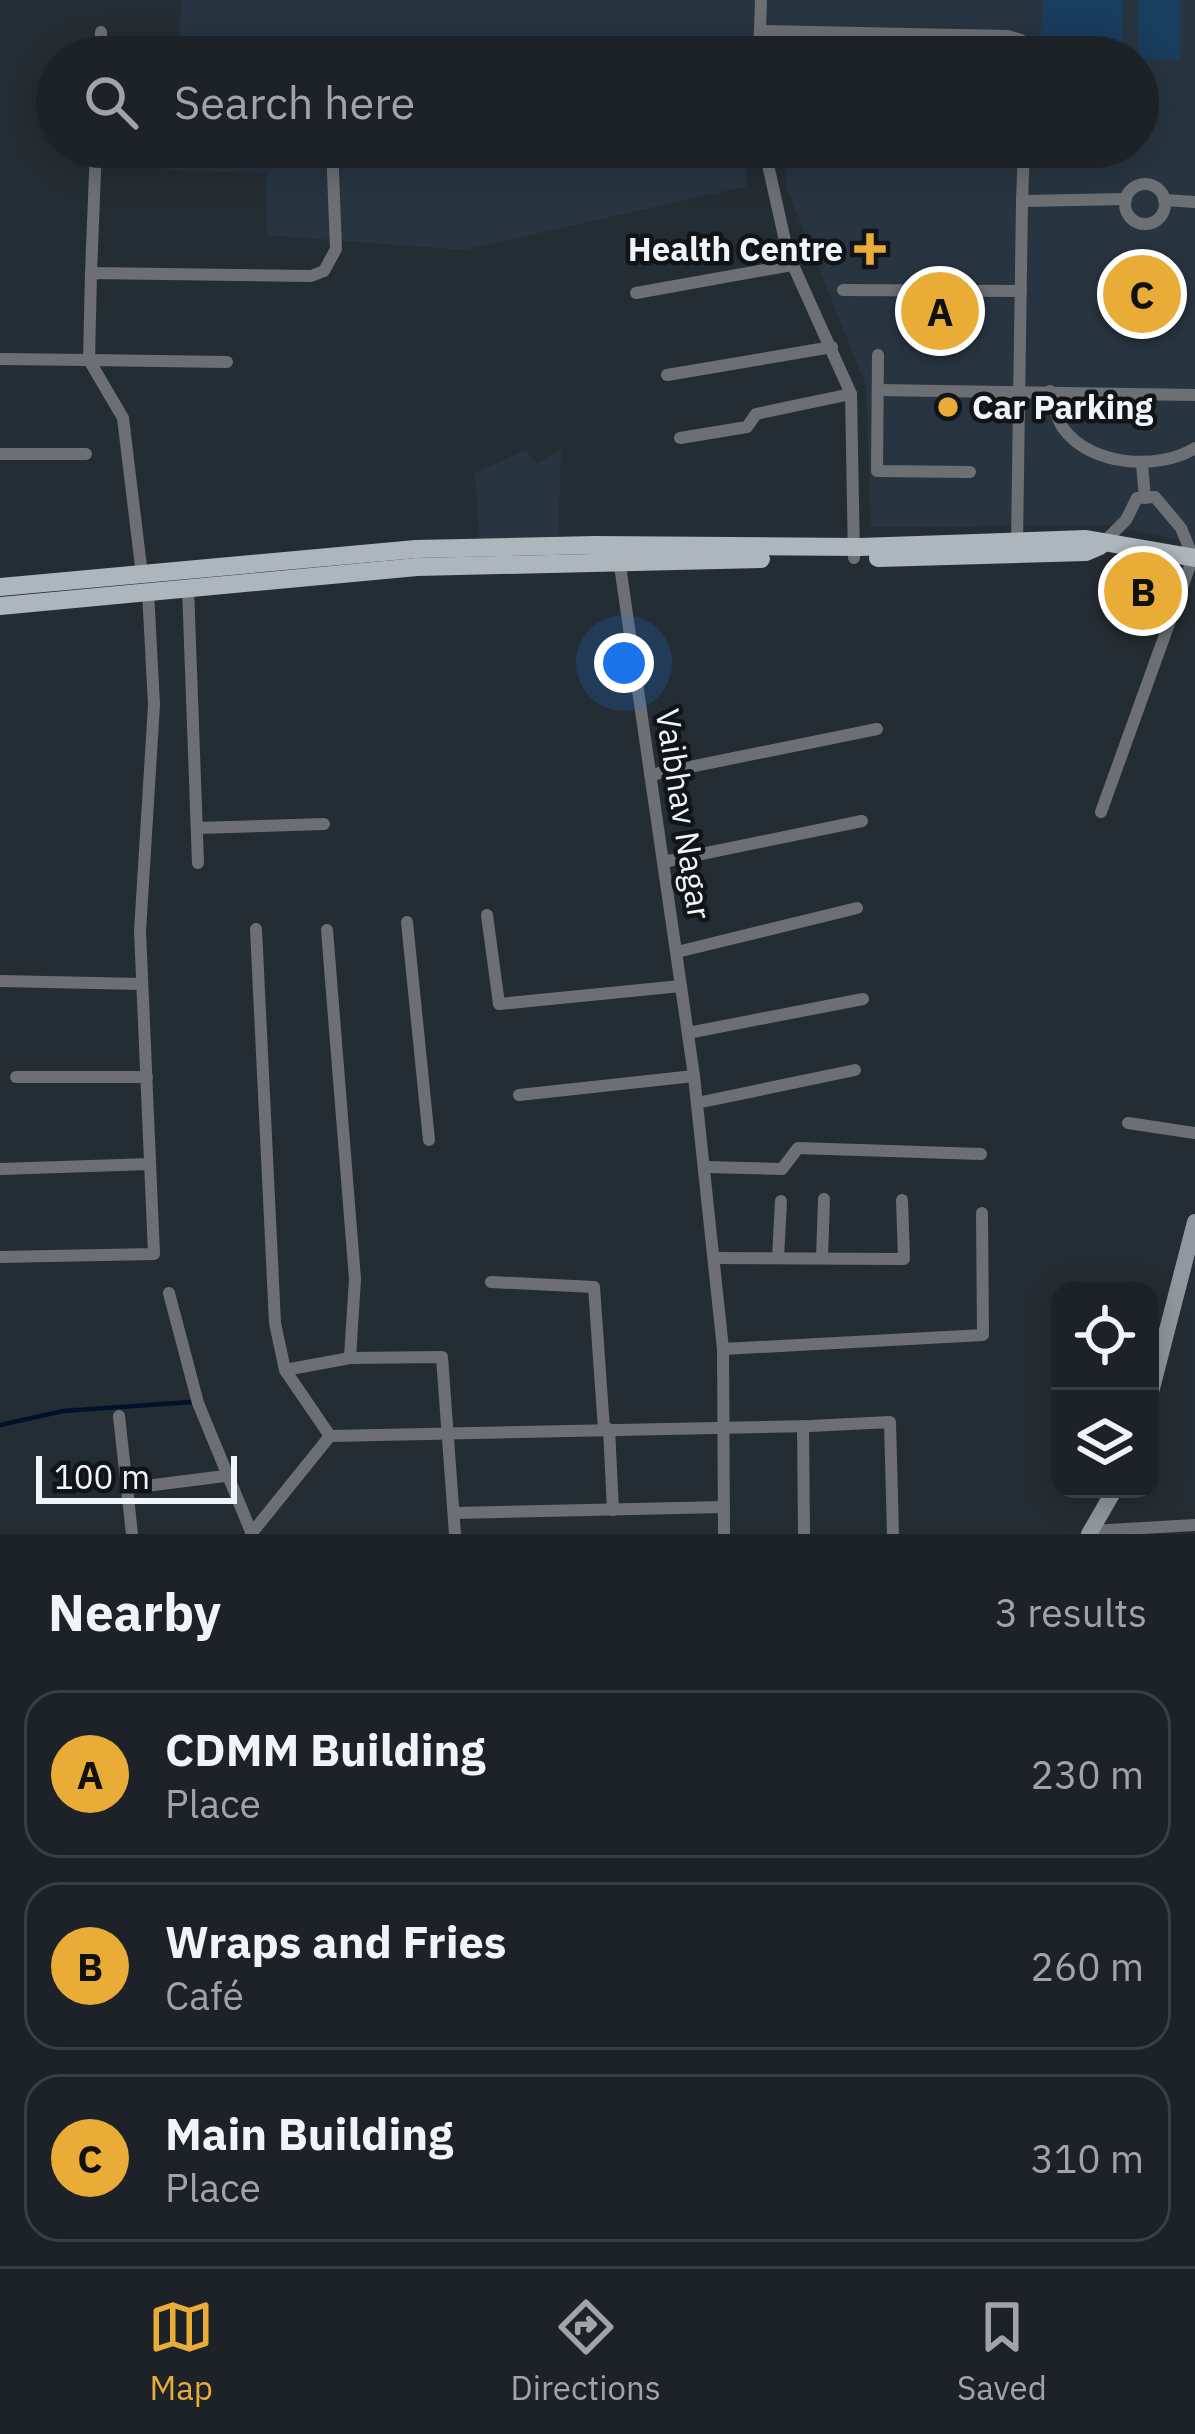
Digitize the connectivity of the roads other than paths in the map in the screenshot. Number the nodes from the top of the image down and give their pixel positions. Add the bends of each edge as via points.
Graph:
1 (761, 0) edge
2 (760, 31) junction
3 (101, 32) dead end
4 (101, 36) edge
5 (760, 36) edge
6 (1008, 36) edge
7 (95, 168) edge
8 (333, 168) edge
9 (768, 168) edge
10 (1023, 168) edge
11 (1126, 199) junction
12 (1022, 200) junction
13 (1164, 200) junction
14 (1195, 202) edge
15 (792, 265) junction
16 (92, 273) junction
17 (843, 290) dead end
18 (1021, 291) junction
19 (636, 293) dead end
20 (832, 347) junction
21 (878, 355) dead end
22 (0, 358) edge
23 (89, 360) junction
24 (227, 362) dead end
25 (667, 375) dead end
26 (878, 390) junction
27 (1023, 390) junction
28 (1050, 391) junction
29 (851, 394) junction
30 (1195, 394) edge
31 (680, 438) dead end
32 (1195, 448) edge
33 (0, 454) edge
34 (86, 454) dead end
35 (1142, 464) junction
36 (970, 472) dead end
37 (1145, 498) junction
38 (1017, 542) junction
39 (1100, 546) junction
40 (854, 552) junction
41 (1194, 557) edge
42 (619, 560) junction
43 (145, 583) junction
44 (0, 587) edge
45 (188, 588) junction
46 (0, 606) edge
47 (877, 729) dead end
48 (650, 775) junction
49 (1101, 812) dead end
50 (862, 821) dead end
51 (325, 824) dead end
52 (197, 828) junction
53 (198, 862) dead end
54 (663, 862) junction
55 (857, 908) dead end
56 (487, 915) dead end
57 (407, 922) dead end
58 (256, 929) dead end
59 (327, 930) dead end
60 (677, 952) junction
61 (0, 981) edge
62 (142, 984) junction
63 (681, 986) junction
64 (863, 999) dead end
65 (688, 1033) junction
66 (856, 1070) dead end
67 (694, 1076) junction
68 (16, 1077) dead end
69 (147, 1077) junction
70 (519, 1095) dead end
71 (697, 1103) junction
72 (1128, 1123) dead end
73 (1195, 1133) edge
74 (429, 1140) dead end
75 (981, 1154) dead end
76 (150, 1164) junction
77 (707, 1167) junction
78 (0, 1169) edge
79 (824, 1198) dead end
80 (902, 1200) dead end
81 (781, 1201) dead end
82 (982, 1213) dead end
83 (1195, 1222) edge
84 (0, 1257) edge
85 (715, 1258) junction
86 (778, 1258) junction
87 (822, 1258) junction
88 (491, 1282) dead end
89 (169, 1293) dead end
90 (723, 1349) junction
91 (350, 1358) junction
92 (285, 1370) junction
93 (1152, 1390) edge
94 (119, 1416) dead end
95 (722, 1424) junction
96 (803, 1426) junction
97 (607, 1429) junction
98 (330, 1436) junction
99 (448, 1436) junction
100 (225, 1475) junction
101 (130, 1489) junction
102 (1110, 1498) edge
103 (724, 1507) junction
104 (613, 1510) junction
105 (455, 1513) junction
106 (1195, 1525) edge
107 (1090, 1532) edge
108 (132, 1534) edge
109 (251, 1534) edge
110 (455, 1534) edge
111 (724, 1534) edge
112 (804, 1534) edge
113 (893, 1534) edge

1 - 2 street
2 - 5 street
2 - 6 street
3 - 4 street
7 - 16 street
8 - 16 street via 336,249 324,271
9 - 15 street
10 - 12 street
11 - 12 street
11 - 13 street via 1145,184
11 - 13 street via 1130,217 1147,224 1162,214
12 - 18 street
13 - 14 street
15 - 19 street
15 - 20 street
16 - 23 street
17 - 18 street
18 - 27 street
20 - 25 street
20 - 29 street
21 - 26 street
22 - 23 street
23 - 24 street
23 - 43 street via 123,418
26 - 27 street
26 - 36 street via 877,471
27 - 28 street
27 - 38 street
28 - 30 street
28 - 35 street via 1063,428 1096,452
29 - 31 street via 756,414 747,427
29 - 40 street
32 - 35 street
33 - 34 street
35 - 37 street
37 - 39 street
37 - 41 street via 1155,497 1181,528
38 - 39 main road via 1086,539
38 - 40 main road
39 - 40 main road
39 - 41 main road
40 - 42 main road
40 - 43 main road via 416,549
41 - 49 street
42 - 45 main road via 417,567
42 - 48 street, Vaibhav Nagar
43 - 44 main road
43 - 45 main road
43 - 46 main road
43 - 62 street via 154,705
45 - 52 street
47 - 48 street
48 - 54 street, Vaibhav Nagar
50 - 54 street
51 - 52 street
52 - 53 street
54 - 60 street, Vaibhav Nagar
55 - 60 street
56 - 63 street via 499,1004
57 - 74 street
58 - 92 street via 275,1323
59 - 91 street via 355,1279
60 - 63 street, Vaibhav Nagar
61 - 62 street
62 - 69 street
63 - 65 street, Vaibhav Nagar
64 - 65 street
65 - 67 street, Vaibhav Nagar
66 - 71 street
67 - 70 street
67 - 71 street, Vaibhav Nagar
68 - 69 street
69 - 76 street
71 - 77 street, Vaibhav Nagar
72 - 73 street
75 - 77 street via 798,1148 782,1169
76 - 78 street
76 - 84 street via 154,1254
77 - 85 street, Vaibhav Nagar
79 - 87 street
80 - 87 street via 904,1258
81 - 86 street
82 - 90 street via 983,1335
83 - 93 street
85 - 86 street
85 - 90 street, Vaibhav Nagar
86 - 87 street
88 - 97 street via 594,1287
89 - 100 street
90 - 95 street, Vaibhav Nagar
91 - 92 street
91 - 99 street via 442,1357
92 - 98 street
94 - 101 street
95 - 96 street
95 - 97 street
95 - 103 street, Vaibhav Nagar
96 - 112 street
96 - 113 street via 890,1422
97 - 99 street
97 - 104 street
98 - 99 street
98 - 109 street
99 - 105 street
100 - 101 street
100 - 109 street
101 - 108 street
102 - 107 street
103 - 104 street
103 - 111 street, Vaibhav Nagar
104 - 105 street
105 - 110 street
106 - 107 street

